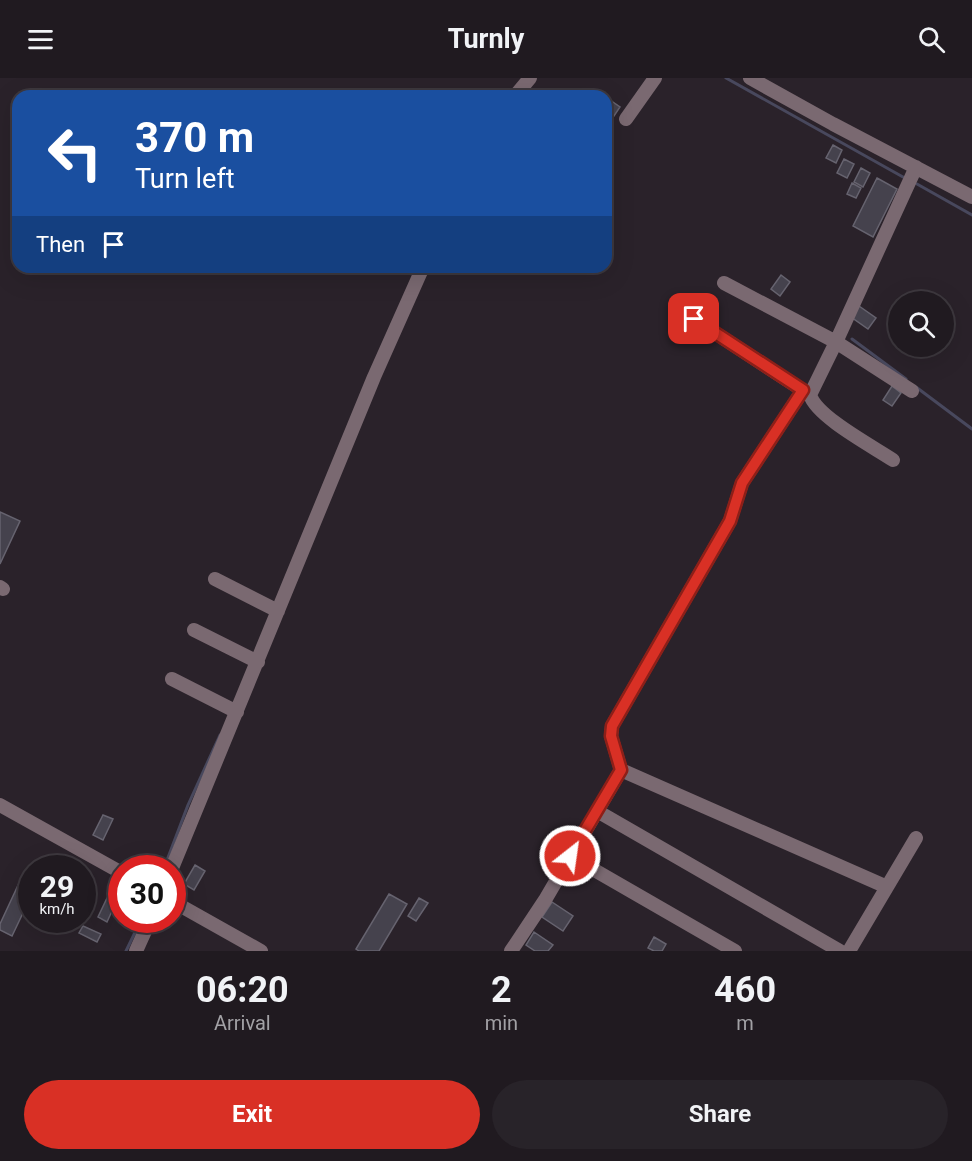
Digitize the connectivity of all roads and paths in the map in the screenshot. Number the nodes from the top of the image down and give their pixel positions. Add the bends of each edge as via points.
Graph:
1 (530, 78) edge
2 (655, 78) edge
3 (750, 78) edge
4 (520, 90) edge
5 (626, 118) dead end
6 (916, 167) junction
7 (972, 197) edge
8 (420, 273) edge
9 (724, 283) dead end
10 (694, 319) dead end
11 (836, 342) junction
12 (912, 391) dead end
13 (806, 392) junction
14 (893, 460) dead end
15 (215, 579) dead end
16 (278, 611) junction
17 (194, 630) dead end
18 (258, 662) junction
19 (172, 679) dead end
20 (237, 712) junction
21 (621, 770) junction
22 (0, 805) edge
23 (597, 811) junction
24 (916, 838) dead end
25 (177, 855) edge
26 (570, 856) junction
27 (108, 865) edge
28 (887, 887) junction
29 (186, 910) edge
30 (144, 933) edge
31 (136, 951) edge
32 (261, 951) edge
33 (511, 951) edge
34 (735, 951) edge
35 (840, 951) edge
36 (849, 951) edge

1 - 4 street
2 - 5 street
3 - 6 street
6 - 7 street
6 - 11 street
8 - 16 street
9 - 11 street
10 - 13 street
11 - 12 street
11 - 13 street
13 - 14 street via 824,414
13 - 21 street via 742,483 730,521 612,726
15 - 16 street
16 - 18 street
17 - 18 street
18 - 20 street
19 - 20 street
20 - 25 street
21 - 23 street
21 - 28 street
22 - 27 street
23 - 26 street
23 - 35 street
24 - 28 street
26 - 33 street
26 - 34 street
28 - 36 street
29 - 32 street
30 - 31 street

